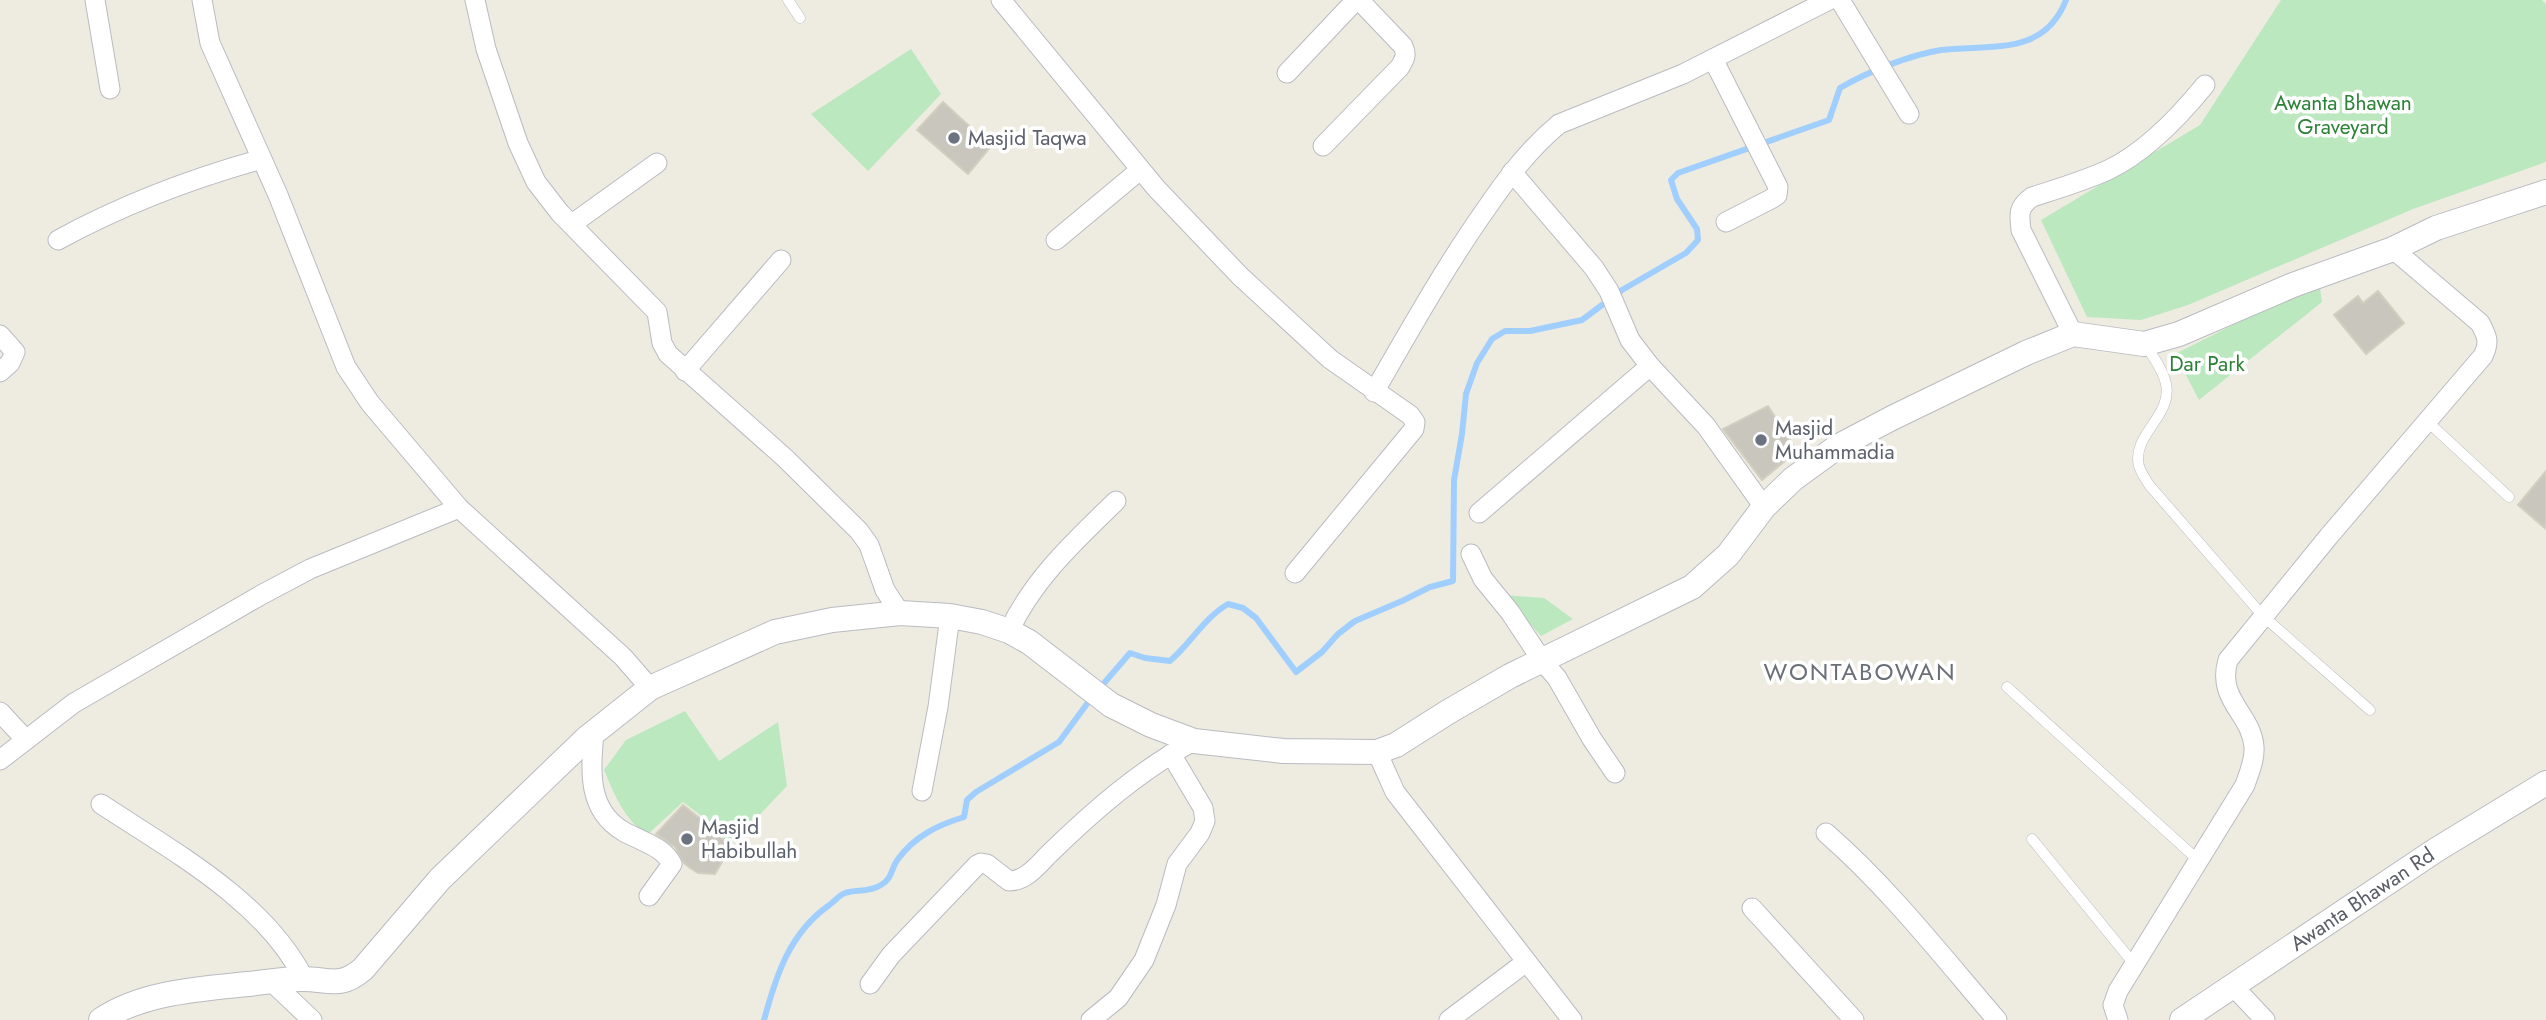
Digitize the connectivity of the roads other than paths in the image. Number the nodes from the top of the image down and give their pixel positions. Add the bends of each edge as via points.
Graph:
1 (95, 0) edge
2 (202, 0) edge
3 (475, 0) edge
4 (788, 0) edge
5 (1001, 0) edge
6 (1358, 0) edge
7 (1829, 0) edge
8 (1840, 0) edge
9 (800, 18) dead end
10 (1713, 59) junction
11 (1287, 73) dead end
12 (2205, 85) dead end
13 (110, 89) dead end
14 (1909, 114) dead end
15 (1322, 146) dead end
16 (262, 159) junction
17 (657, 163) dead end
18 (1140, 170) junction
19 (1512, 172) junction
20 (2546, 192) edge
21 (1726, 222) dead end
22 (572, 224) junction
23 (58, 240) dead end
24 (1056, 240) dead end
25 (2393, 249) junction
26 (781, 260) dead end
27 (2073, 334) junction
28 (0, 335) edge
29 (2144, 344) junction
30 (1650, 366) junction
31 (685, 371) junction
32 (0, 372) edge
33 (1374, 392) junction
34 (2427, 421) junction
35 (2509, 497) dead end
36 (1116, 501) dead end
37 (1765, 507) junction
38 (459, 508) junction
39 (1479, 513) dead end
40 (1471, 554) dead end
41 (1295, 573) dead end
42 (900, 613) junction
43 (950, 616) junction
44 (2263, 616) junction
45 (1009, 631) junction
46 (1543, 662) junction
47 (2007, 687) dead end
48 (650, 688) junction
49 (2370, 710) dead end
50 (0, 712) edge
51 (594, 732) junction
52 (26, 740) junction
53 (1194, 741) junction
54 (1377, 752) junction
55 (1171, 754) junction
56 (0, 760) edge
57 (1615, 773) dead end
58 (2546, 783) edge
59 (922, 791) dead end
60 (101, 804) dead end
61 (1826, 833) dead end
62 (2032, 839) dead end
63 (2198, 860) junction
64 (649, 895) dead end
65 (1752, 908) dead end
66 (1526, 962) junction
67 (2134, 964) junction
68 (303, 979) junction
69 (272, 982) junction
70 (870, 984) dead end
71 (2232, 985) junction
72 (102, 1020) edge
73 (312, 1020) edge
74 (1091, 1020) edge
75 (1450, 1020) edge
76 (1572, 1020) edge
77 (1853, 1020) edge
78 (1997, 1020) edge
79 (2118, 1020) edge
80 (2182, 1020) edge
81 (2265, 1020) edge

1 - 13 street
2 - 16 street via 210,43
3 - 22 street via 486,49 518,143 536,182
4 - 9 lane
5 - 18 street
6 - 11 street
6 - 15 street via 1406,54 1400,67
7 - 10 street
8 - 14 street
10 - 19 street via 1559,124
10 - 21 street via 1778,187 1777,195
12 - 27 street via 2185,110 2110,169 2023,204 2021,230
16 - 23 street via 197,177
16 - 38 street via 346,367 370,403
17 - 22 street
18 - 24 street
18 - 33 street via 1278,312
19 - 30 street via 1594,268 1630,340
19 - 33 street via 1438,282
20 - 25 street via 2436,228
22 - 31 street via 657,313 662,343
25 - 29 street
25 - 34 street via 2480,323 2487,336 2483,356
26 - 31 street
27 - 29 street
27 - 37 street via 1837,447 1793,479
28 - 32 street via 15,352
29 - 44 lane via 2166,384 2167,401 2146,434 2139,466 2173,516
30 - 37 street via 1706,426
30 - 39 street
31 - 42 street via 785,458 859,531
33 - 41 street via 1410,415 1414,429
34 - 35 lane
34 - 44 street
36 - 45 street via 1049,567
37 - 46 street via 1728,555 1692,587
38 - 48 street via 623,657
38 - 52 street via 287,581 74,703
40 - 46 street via 1483,579
42 - 43 street
42 - 48 street via 775,632
43 - 45 street
43 - 59 street
44 - 49 lane
44 - 63 street via 2228,660 2224,673 2225,685 2254,746 2251,768
45 - 53 street via 1096,694 1151,725
46 - 54 street via 1510,676 1396,746
46 - 57 street
47 - 63 lane
48 - 51 street
50 - 52 street
51 - 64 street via 590,771 602,811 672,864
51 - 68 street via 440,879 352,979 336,983
52 - 56 street
53 - 54 street via 1283,751
53 - 55 street
54 - 66 street via 1395,792
55 - 70 street via 1078,825 1024,878 1009,881 987,864 977,865 891,955
55 - 74 street via 1203,808 1205,821 1177,864 1144,960 1118,998
58 - 71 street, Awanta Bhawan Rd
60 - 68 street via 225,888 274,935
61 - 78 street via 1893,898
62 - 67 lane
63 - 67 street
65 - 77 street
66 - 75 street
66 - 76 street
67 - 79 street via 2113,1005
68 - 69 street
69 - 72 street via 151,998
69 - 73 street
71 - 80 street, Awanta Bhawan Rd
71 - 81 street

